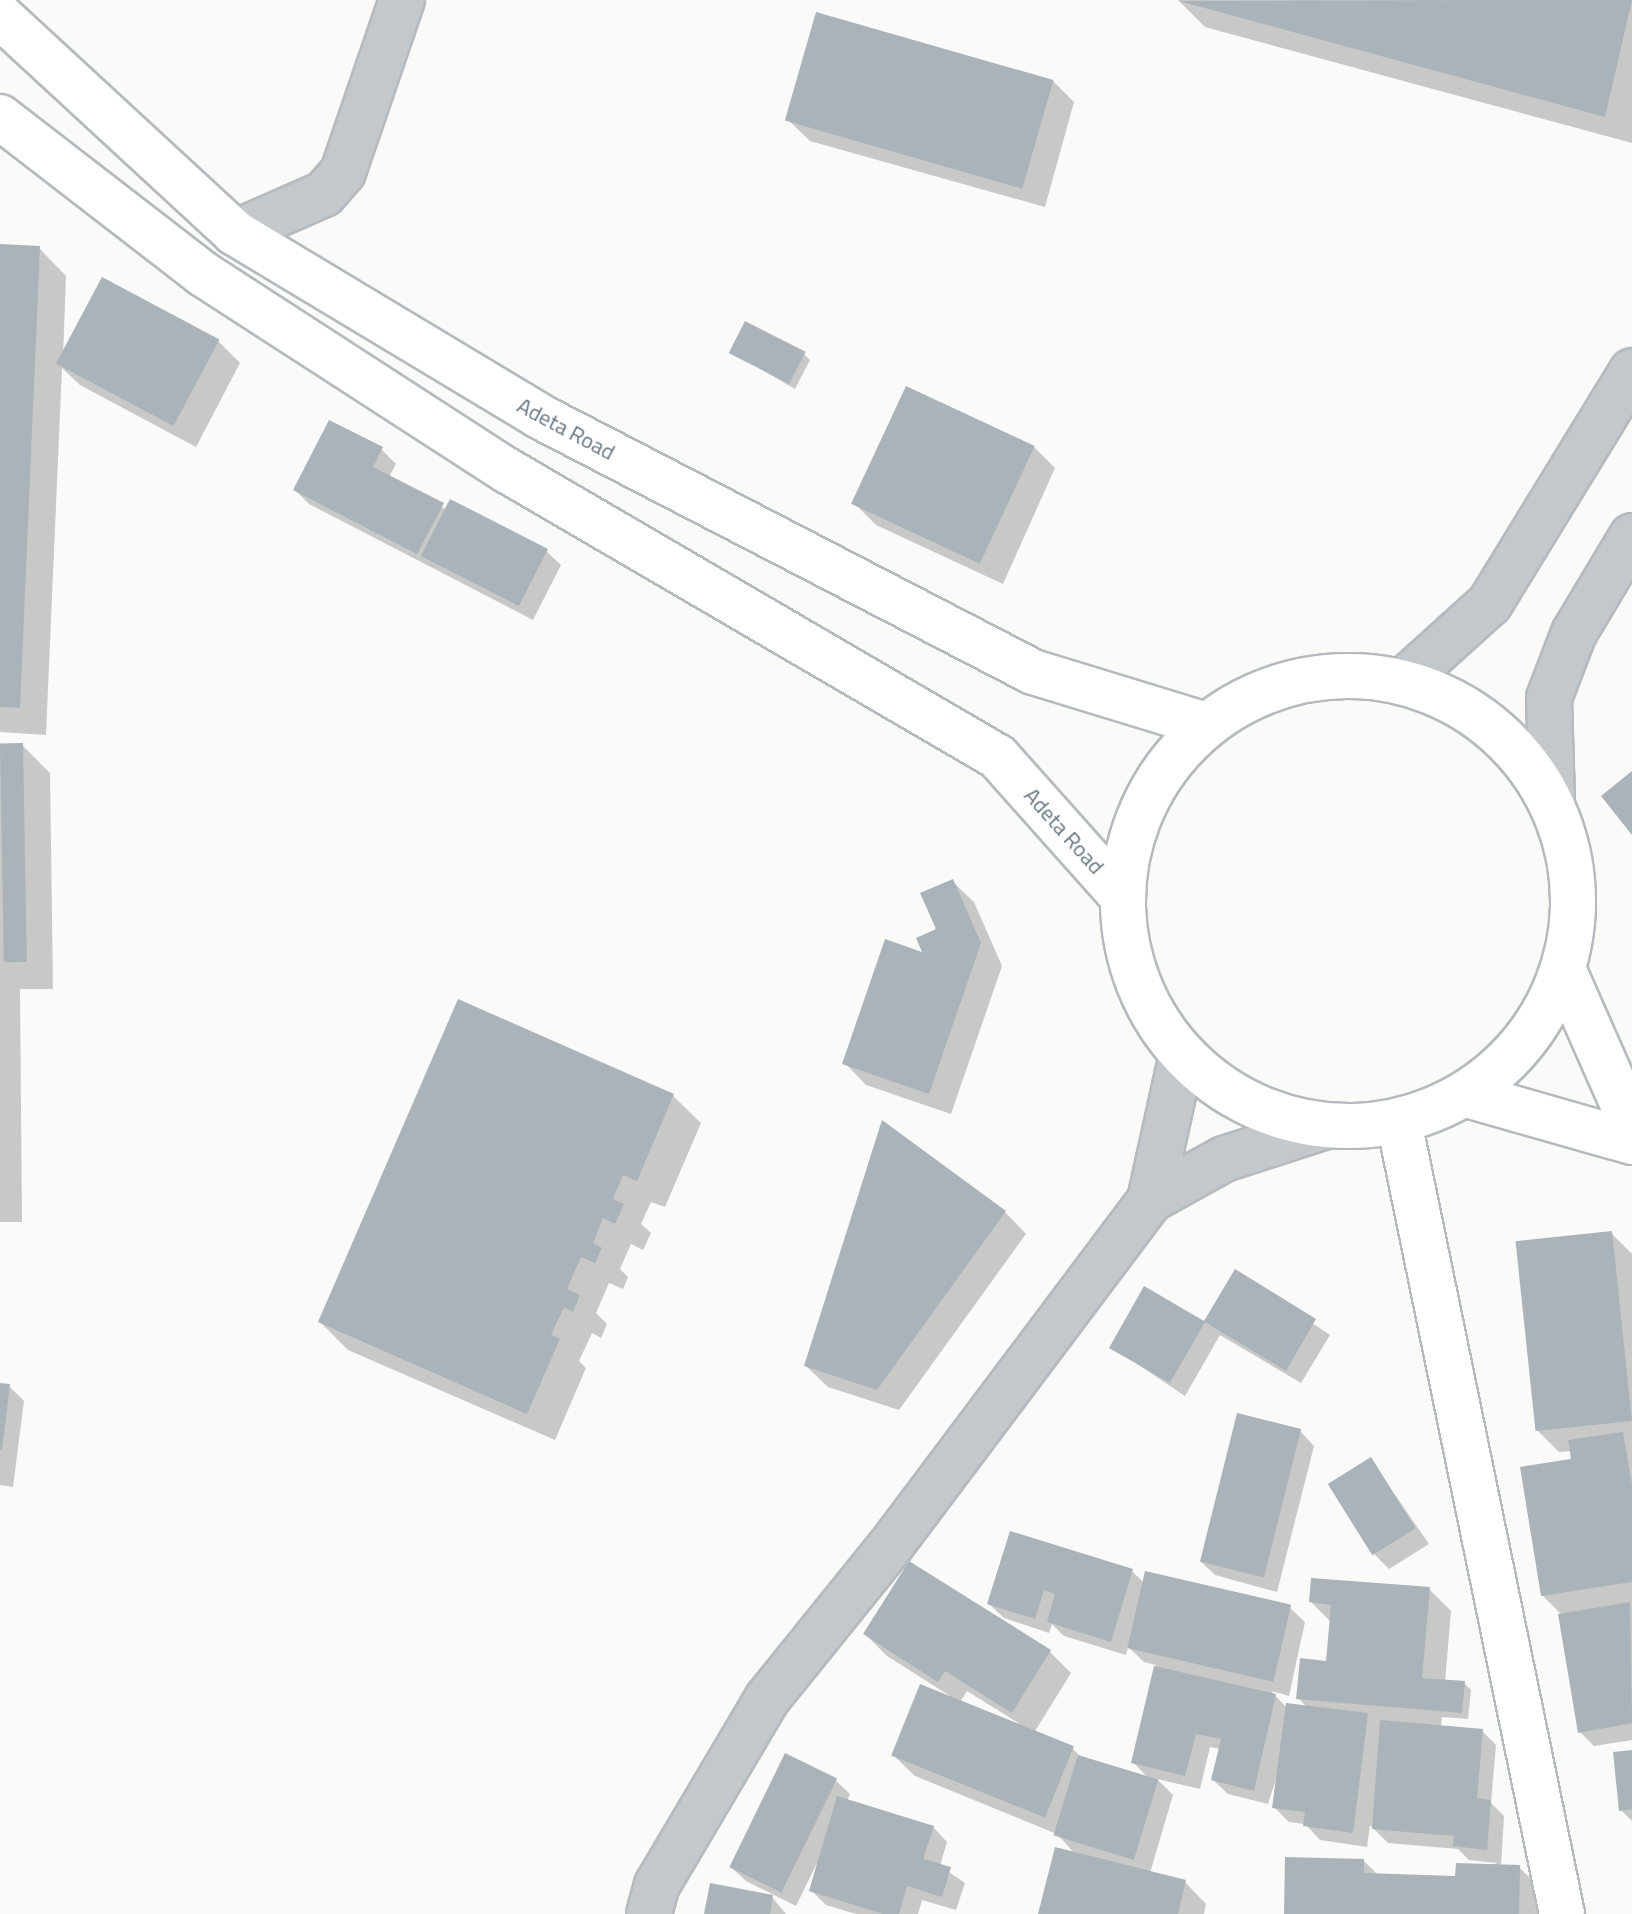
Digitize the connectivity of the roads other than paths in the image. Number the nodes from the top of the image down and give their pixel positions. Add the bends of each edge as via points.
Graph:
1 (402, 0) edge
2 (0, 16) edge
3 (0, 117) edge
4 (235, 233) junction
5 (1632, 371) edge
6 (1632, 536) edge
7 (1406, 679) junction
8 (1203, 724) junction
9 (1552, 800) junction
10 (1121, 895) junction
11 (1564, 971) junction
12 (1182, 1055) junction
13 (1467, 1095) junction
14 (1399, 1122) junction
15 (1632, 1125) edge
16 (1323, 1127) junction
17 (1632, 1142) edge
18 (1150, 1200) junction
19 (649, 1914) edge
20 (1562, 1914) edge

1 - 4 street via 343,172 324,194
2 - 4 main road, Adeta Road
3 - 10 main road, Adeta Road via 203,274 508,471 998,757
4 - 8 main road, Adeta Road via 539,416 1033,672
5 - 7 street via 1490,603
6 - 9 street via 1574,633 1549,698
7 - 8 main road via 1299,677
7 - 9 main road via 1495,727
8 - 10 main road via 1140,811
9 - 11 main road via 1575,883
10 - 12 main road via 1136,980
11 - 13 main road via 1522,1047
11 - 15 main road
12 - 16 main road via 1251,1106
12 - 18 street
13 - 14 main road
13 - 17 main road
14 - 16 main road
14 - 20 main road
16 - 18 street via 1224,1159
18 - 19 street via 889,1548 767,1699 657,1885

